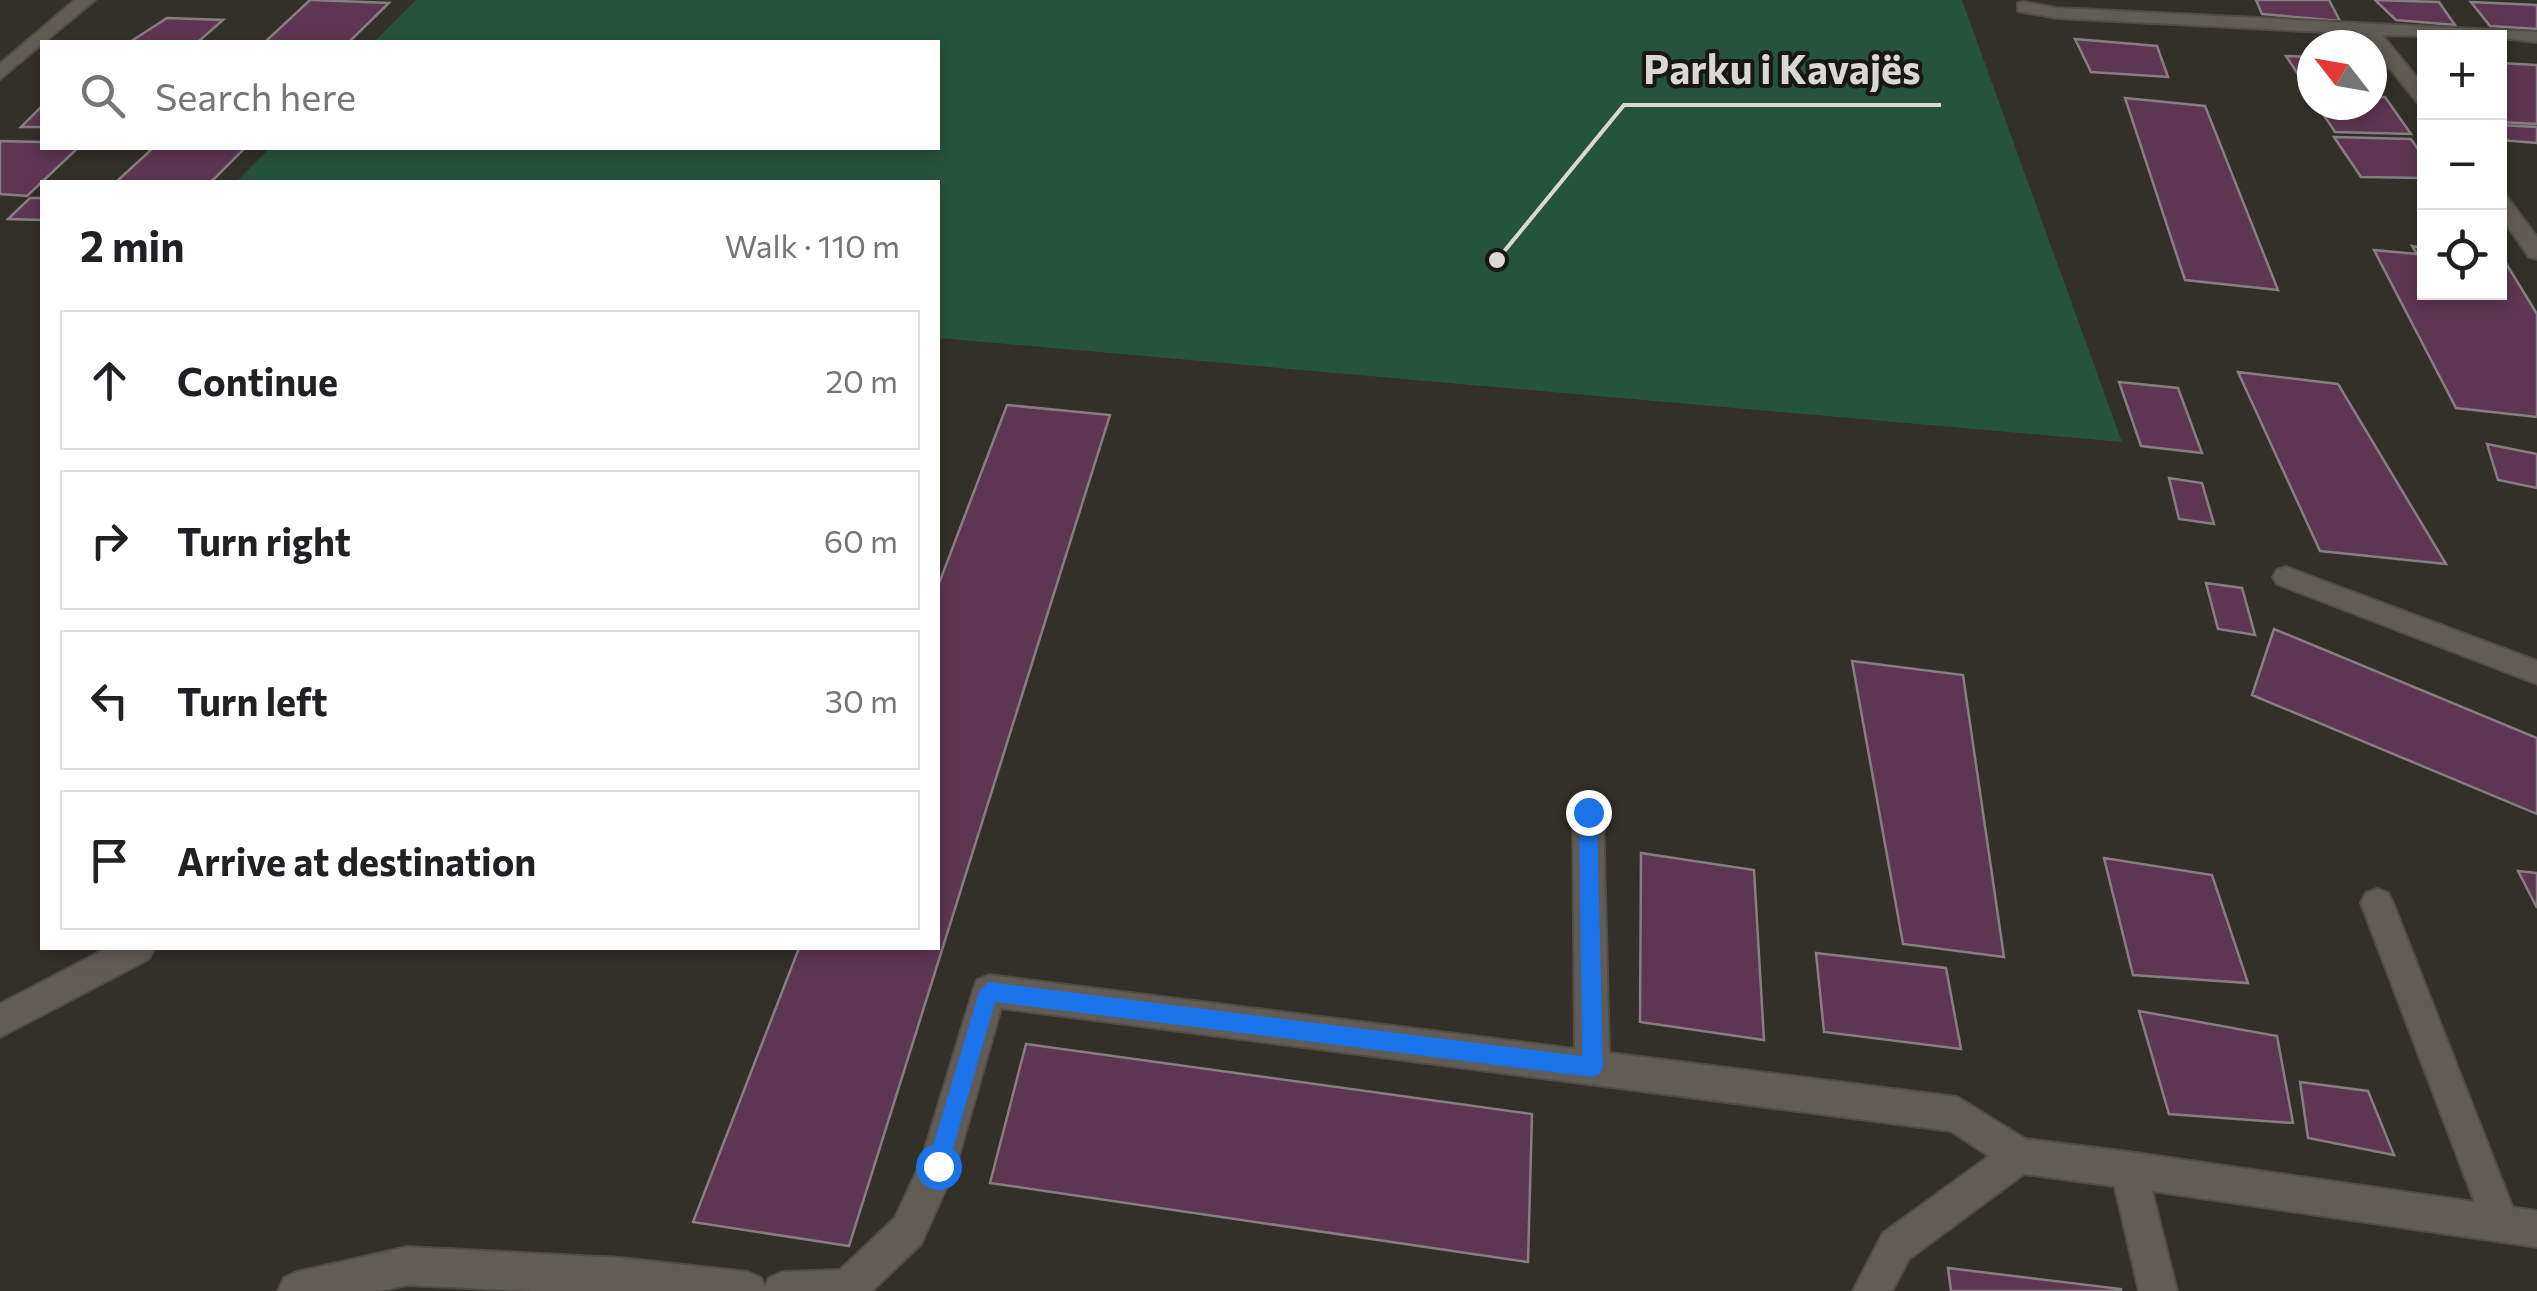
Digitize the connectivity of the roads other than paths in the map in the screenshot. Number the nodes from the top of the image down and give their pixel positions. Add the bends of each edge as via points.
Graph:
1 (86, 0) edge
2 (2024, 7) dead end
3 (2368, 29) junction
4 (2537, 37) edge
5 (0, 74) edge
6 (2417, 89) edge
7 (2507, 210) edge
8 (2537, 252) edge
9 (2286, 577) dead end
10 (2537, 673) edge
11 (1588, 812) dead end
12 (2377, 903) dead end
13 (134, 950) edge
14 (0, 1021) edge
15 (1592, 1067) junction
16 (2019, 1156) junction
17 (2130, 1170) junction
18 (2519, 1226) edge
19 (297, 1291) edge
20 (748, 1291) edge
21 (782, 1291) edge
22 (1872, 1291) edge
23 (2158, 1291) edge

1 - 5 street
2 - 3 street
3 - 4 street
3 - 6 street
7 - 8 street
9 - 10 street
11 - 15 street
12 - 18 street
13 - 14 street
15 - 16 street via 1957,1114
15 - 21 street via 988,992 938,1166 908,1231 848,1288
16 - 17 street
16 - 22 street via 1896,1246
17 - 18 street
17 - 23 street
19 - 20 street via 407,1266

